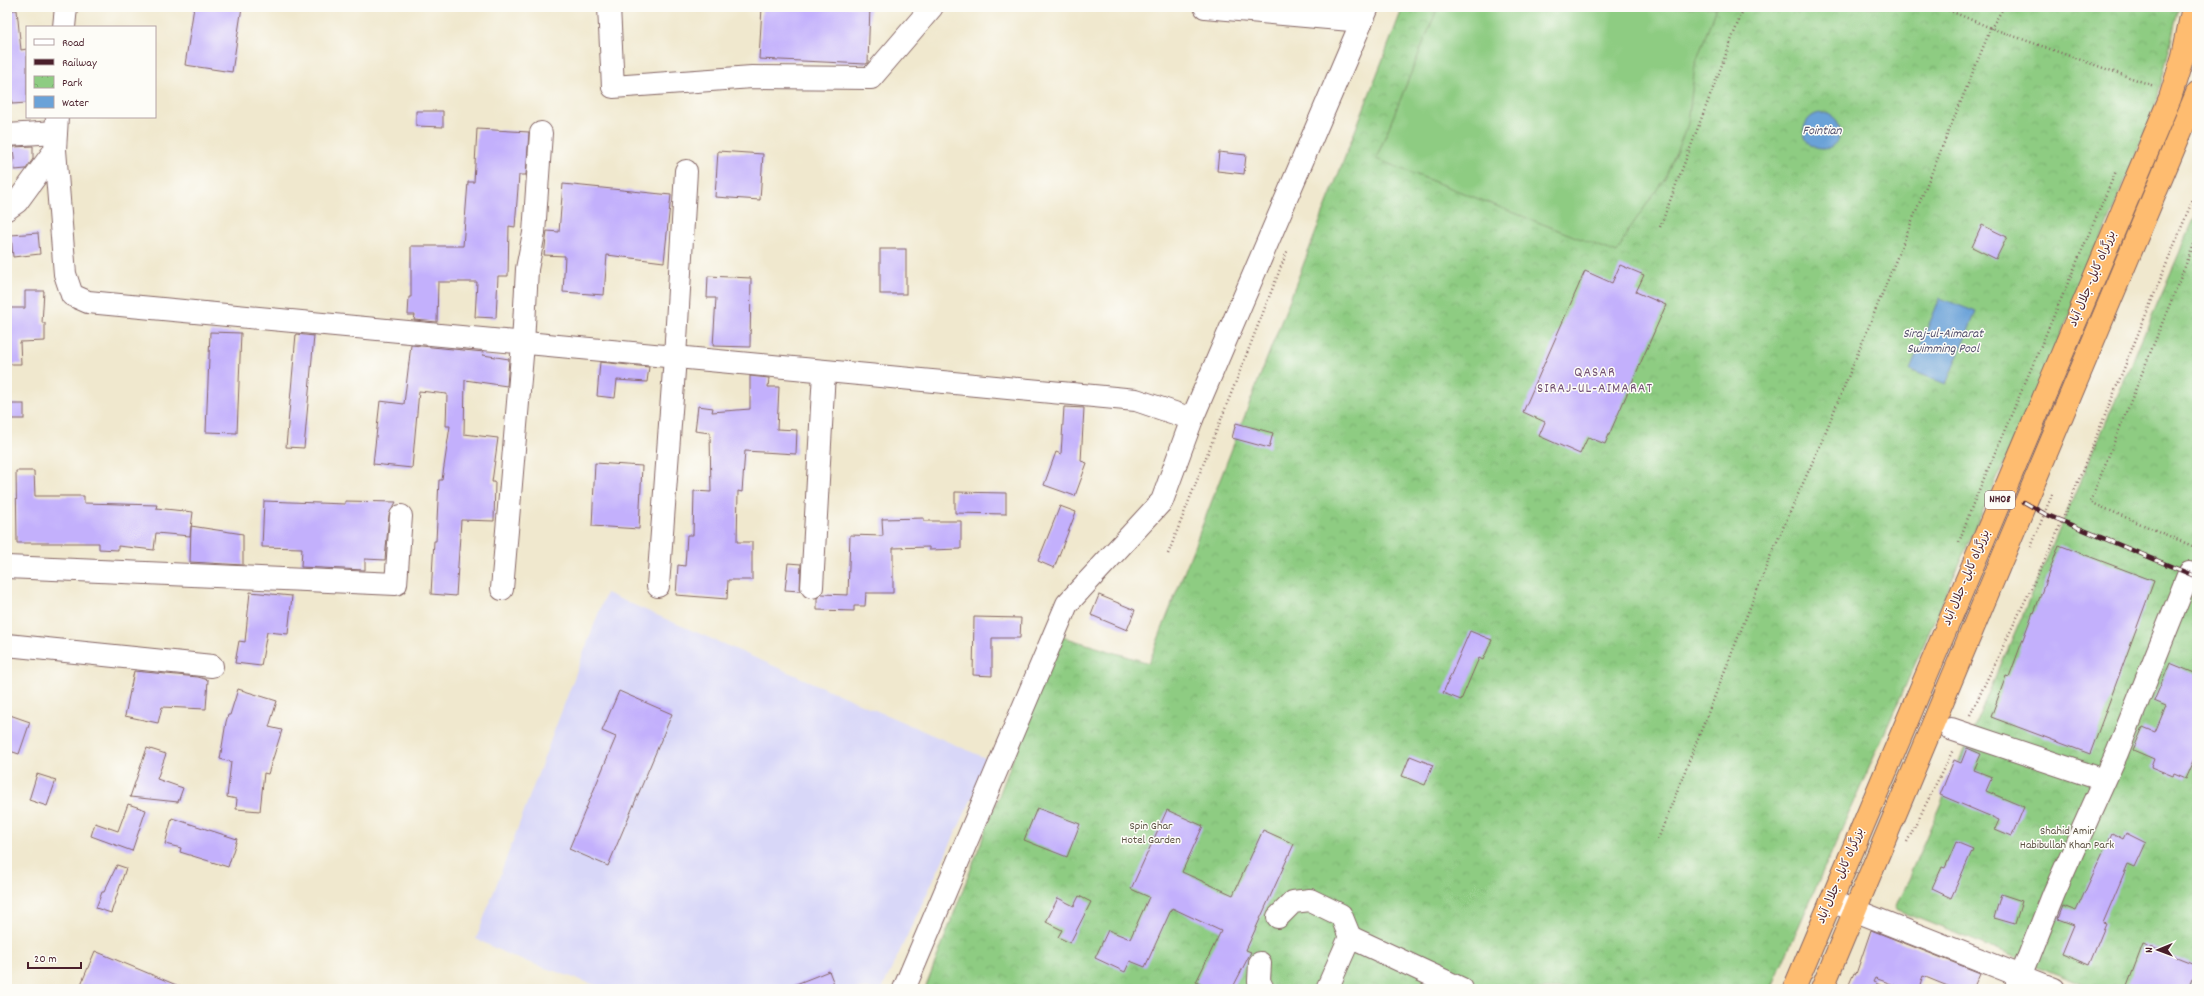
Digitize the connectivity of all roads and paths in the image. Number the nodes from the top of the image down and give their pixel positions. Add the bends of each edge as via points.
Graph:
1 (66, 7) edge
2 (609, 7) edge
3 (932, 7) edge
4 (1205, 7) edge
5 (1744, 7) edge
6 (1941, 7) edge
7 (2004, 7) edge
8 (2193, 7) edge
9 (1365, 14) edge
10 (64, 26) edge
11 (1991, 28) junction
12 (2197, 93) edge
13 (2170, 98) junction
14 (56, 133) edge
15 (541, 133) dead end
16 (7, 135) edge
17 (686, 170) dead end
18 (2197, 189) edge
19 (7, 209) edge
20 (1660, 227) dead end
21 (2197, 236) edge
22 (1290, 245) dead end
23 (523, 344) junction
24 (675, 357) junction
25 (824, 372) junction
26 (1192, 419) junction
27 (401, 516) dead end
28 (2197, 548) edge
29 (1168, 554) dead end
30 (7, 568) edge
31 (2189, 573) dead end
32 (658, 586) dead end
33 (812, 587) dead end
34 (502, 589) dead end
35 (7, 644) edge
36 (212, 666) dead end
37 (1957, 730) junction
38 (2104, 780) junction
39 (1658, 839) dead end
40 (1905, 846) dead end
41 (1831, 901) junction
42 (1854, 910) junction
43 (1278, 917) dead end
44 (1350, 937) junction
45 (1260, 963) dead end
46 (2019, 983) edge
47 (904, 989) edge
48 (1264, 989) edge
49 (1327, 989) edge
50 (1462, 989) edge
51 (1794, 989) edge
52 (1822, 989) edge
53 (2054, 989) edge

1 - 10 street
2 - 3 street via 613,87 752,77 871,78
4 - 9 street
5 - 20 path
6 - 11 path
7 - 11 path
8 - 13 highway, بزرگراه کابل- جلال آباد / NH08 via 2183,56
9 - 26 street
11 - 13 path via 2153,85
11 - 39 path via 1821,443 1770,557
12 - 42 highway, بزرگراه کابل- جلال آباد / NH08
13 - 41 highway, بزرگراه کابل- جلال آباد / NH08
14 - 16 street
14 - 19 street via 17,202
14 - 23 street via 65,274 72,295 88,302
15 - 23 street via 534,233 527,269
17 - 24 street
18 - 37 path via 2053,543
21 - 28 path via 2090,502
22 - 29 path
23 - 24 street
23 - 34 street
24 - 25 street
24 - 32 street
25 - 26 street via 1136,400
25 - 33 street
26 - 47 street via 1162,501 1067,604
27 - 30 street via 396,584
31 - 38 street
35 - 36 street
37 - 38 street
37 - 40 path
38 - 46 street via 2054,892
41 - 42 street
41 - 51 highway, بزرگراه کابل- جلال آباد / NH08
42 - 46 street
42 - 52 highway, بزرگراه کابل- جلال آباد / NH08
43 - 44 street via 1293,902 1310,900 1341,914
44 - 49 street
44 - 50 street
45 - 48 street via 1259,981
46 - 53 street

